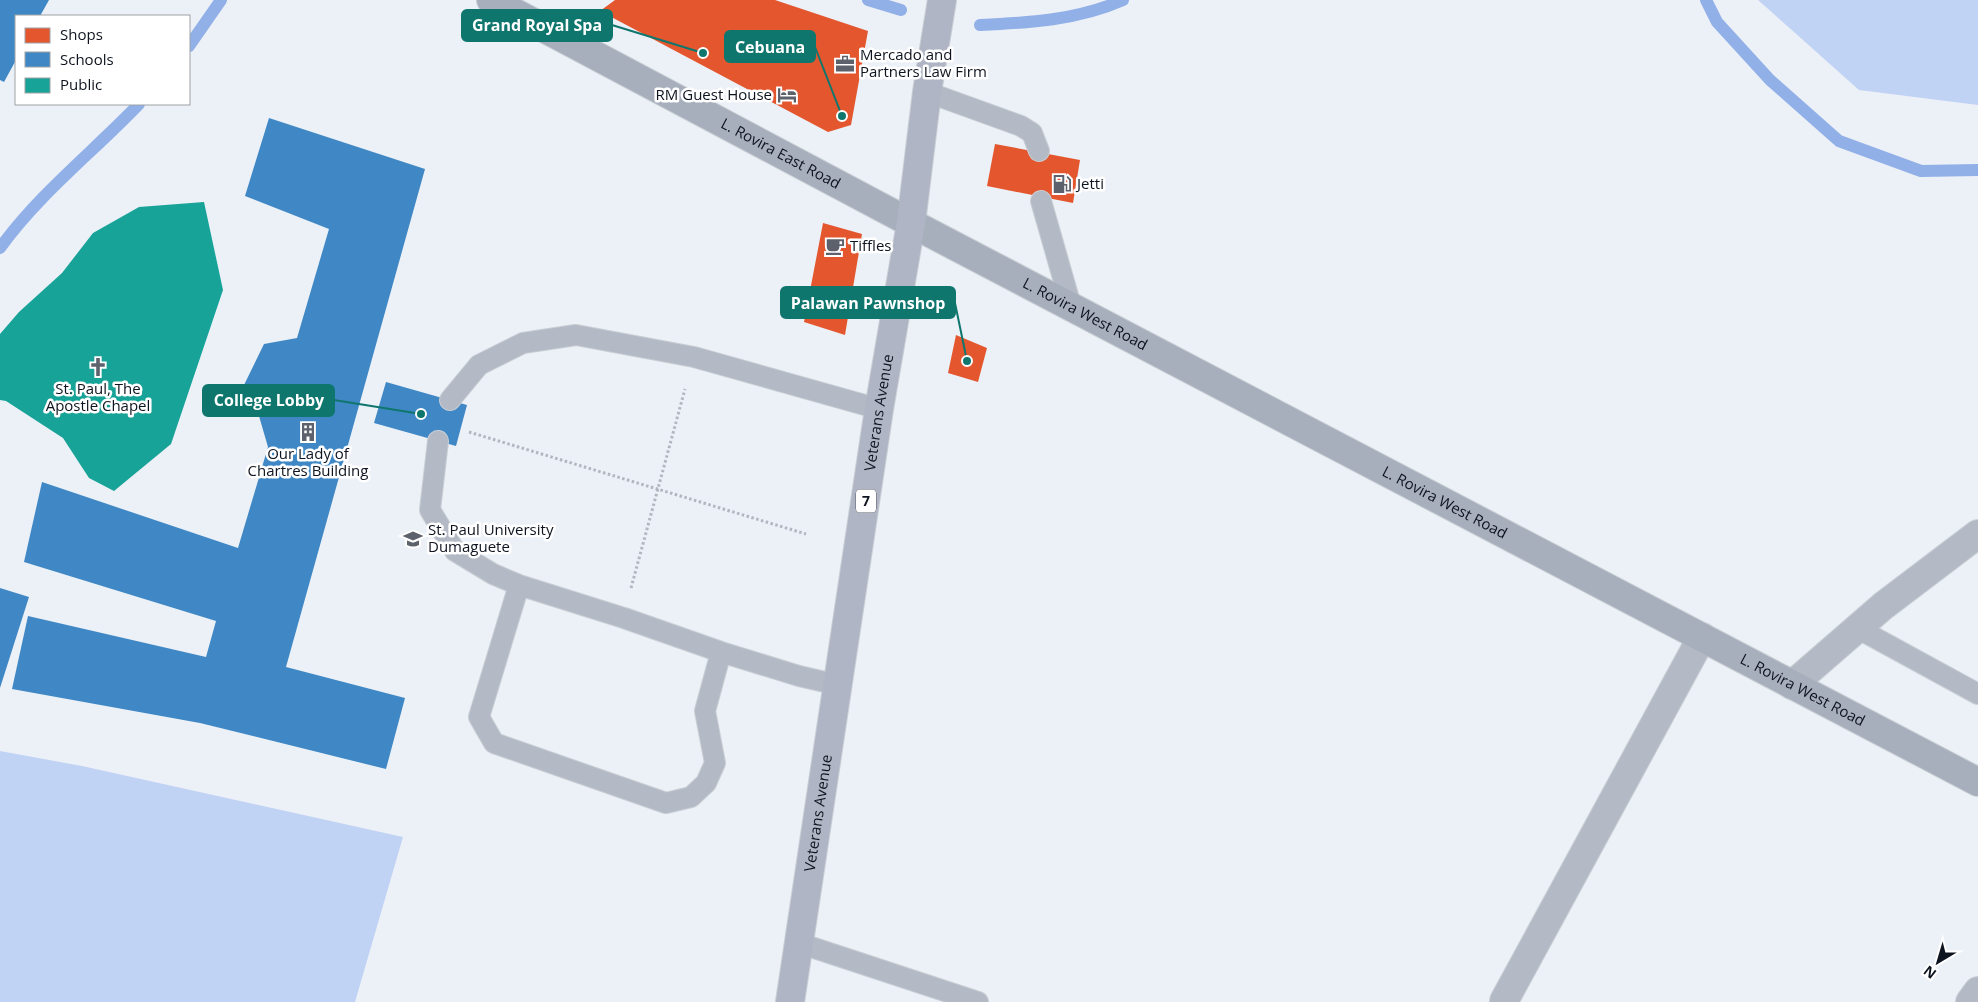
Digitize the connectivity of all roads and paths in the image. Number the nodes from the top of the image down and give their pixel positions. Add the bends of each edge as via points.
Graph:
1 (491, 0) edge
2 (942, 0) edge
3 (927, 92) junction
4 (1039, 151) dead end
5 (1040, 201) dead end
6 (911, 223) junction
7 (1071, 306) junction
8 (694, 357) junction
9 (450, 400) dead end
10 (879, 409) junction
11 (461, 429) dead end
12 (438, 441) dead end
13 (656, 490) junction
14 (806, 534) dead end
15 (1978, 534) edge
16 (519, 585) junction
17 (624, 618) junction
18 (1857, 628) junction
19 (1702, 637) junction
20 (722, 652) junction
21 (838, 685) junction
22 (1792, 685) junction
23 (1978, 694) edge
24 (1978, 782) edge
25 (799, 943) junction
26 (1978, 991) edge
27 (1504, 1001) edge
28 (790, 1002) edge
29 (978, 1002) edge
30 (1970, 1002) edge

1 - 6 main road, L. Rovira East Road
2 - 3 highway, Veterans Avenue / 7
3 - 4 lane via 1021,126 1032,133
3 - 6 highway, Veterans Avenue / 7
5 - 7 lane
6 - 7 main road, L. Rovira West Road
6 - 10 highway, Veterans Avenue / 7
7 - 19 main road, L. Rovira West Road
8 - 9 lane via 576,335 523,342 479,365
8 - 10 lane
8 - 13 path
10 - 21 highway, Veterans Avenue / 7
11 - 13 path
12 - 16 lane via 430,510 455,550 493,574
13 - 14 path
13 - 17 path
15 - 18 street
16 - 17 lane
16 - 20 lane via 479,717 494,742 666,803 691,797 706,783 715,763 705,711
17 - 20 lane
18 - 22 street
18 - 23 lane
19 - 22 main road, L. Rovira West Road
19 - 27 street
20 - 21 lane
21 - 25 highway, Veterans Avenue / 7
22 - 24 main road, L. Rovira West Road
25 - 28 highway, Veterans Avenue / 7
25 - 29 lane
26 - 30 street

